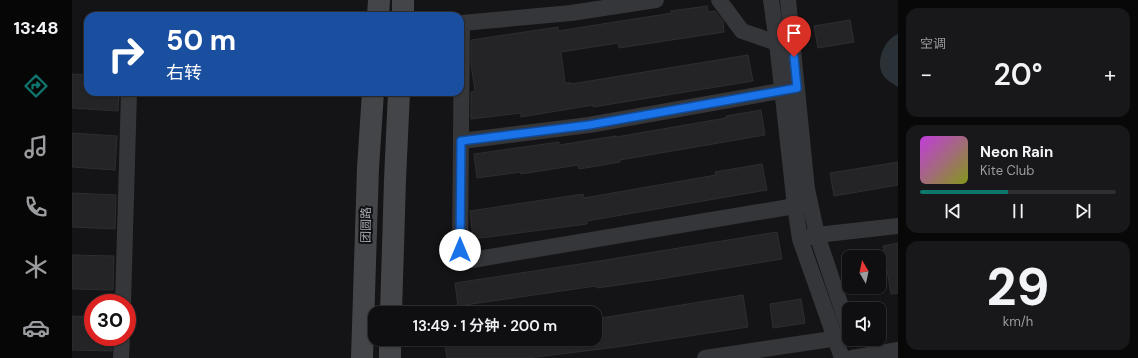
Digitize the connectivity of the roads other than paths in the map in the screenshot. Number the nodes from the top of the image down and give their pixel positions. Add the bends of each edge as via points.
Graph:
1 (379, 0) edge
2 (403, 0) edge
3 (656, 0) edge
4 (718, 0) edge
5 (771, 0) edge
6 (788, 0) edge
7 (378, 12) edge
8 (403, 12) edge
9 (464, 23) edge
10 (784, 42) junction
11 (790, 90) junction
12 (130, 96) edge
13 (373, 96) edge
14 (399, 96) edge
15 (461, 96) edge
16 (461, 141) junction
17 (803, 204) junction
18 (898, 226) edge
19 (816, 235) junction
20 (800, 239) junction
21 (123, 294) edge
22 (391, 306) edge
23 (842, 310) edge
24 (842, 338) edge
25 (122, 346) edge
26 (390, 346) edge
27 (842, 346) edge
28 (854, 346) edge
29 (898, 350) edge
30 (856, 357) edge
31 (121, 358) edge
32 (362, 358) edge
33 (390, 358) edge
34 (704, 358) edge
35 (842, 358) edge

1 - 7 street
2 - 8 street
3 - 9 street via 571,13
4 - 10 street via 742,31
5 - 10 street
6 - 10 street
10 - 11 street
11 - 16 street via 589,125
11 - 17 street
12 - 21 street
13 - 32 street, 团圆路
14 - 22 street
15 - 16 street
16 - 17 street via 460,250 472,260
17 - 19 street
17 - 20 street
18 - 19 street
19 - 20 street
19 - 23 street
20 - 24 street
24 - 34 street
25 - 31 street
26 - 33 street
27 - 35 street
28 - 30 street
29 - 30 street

